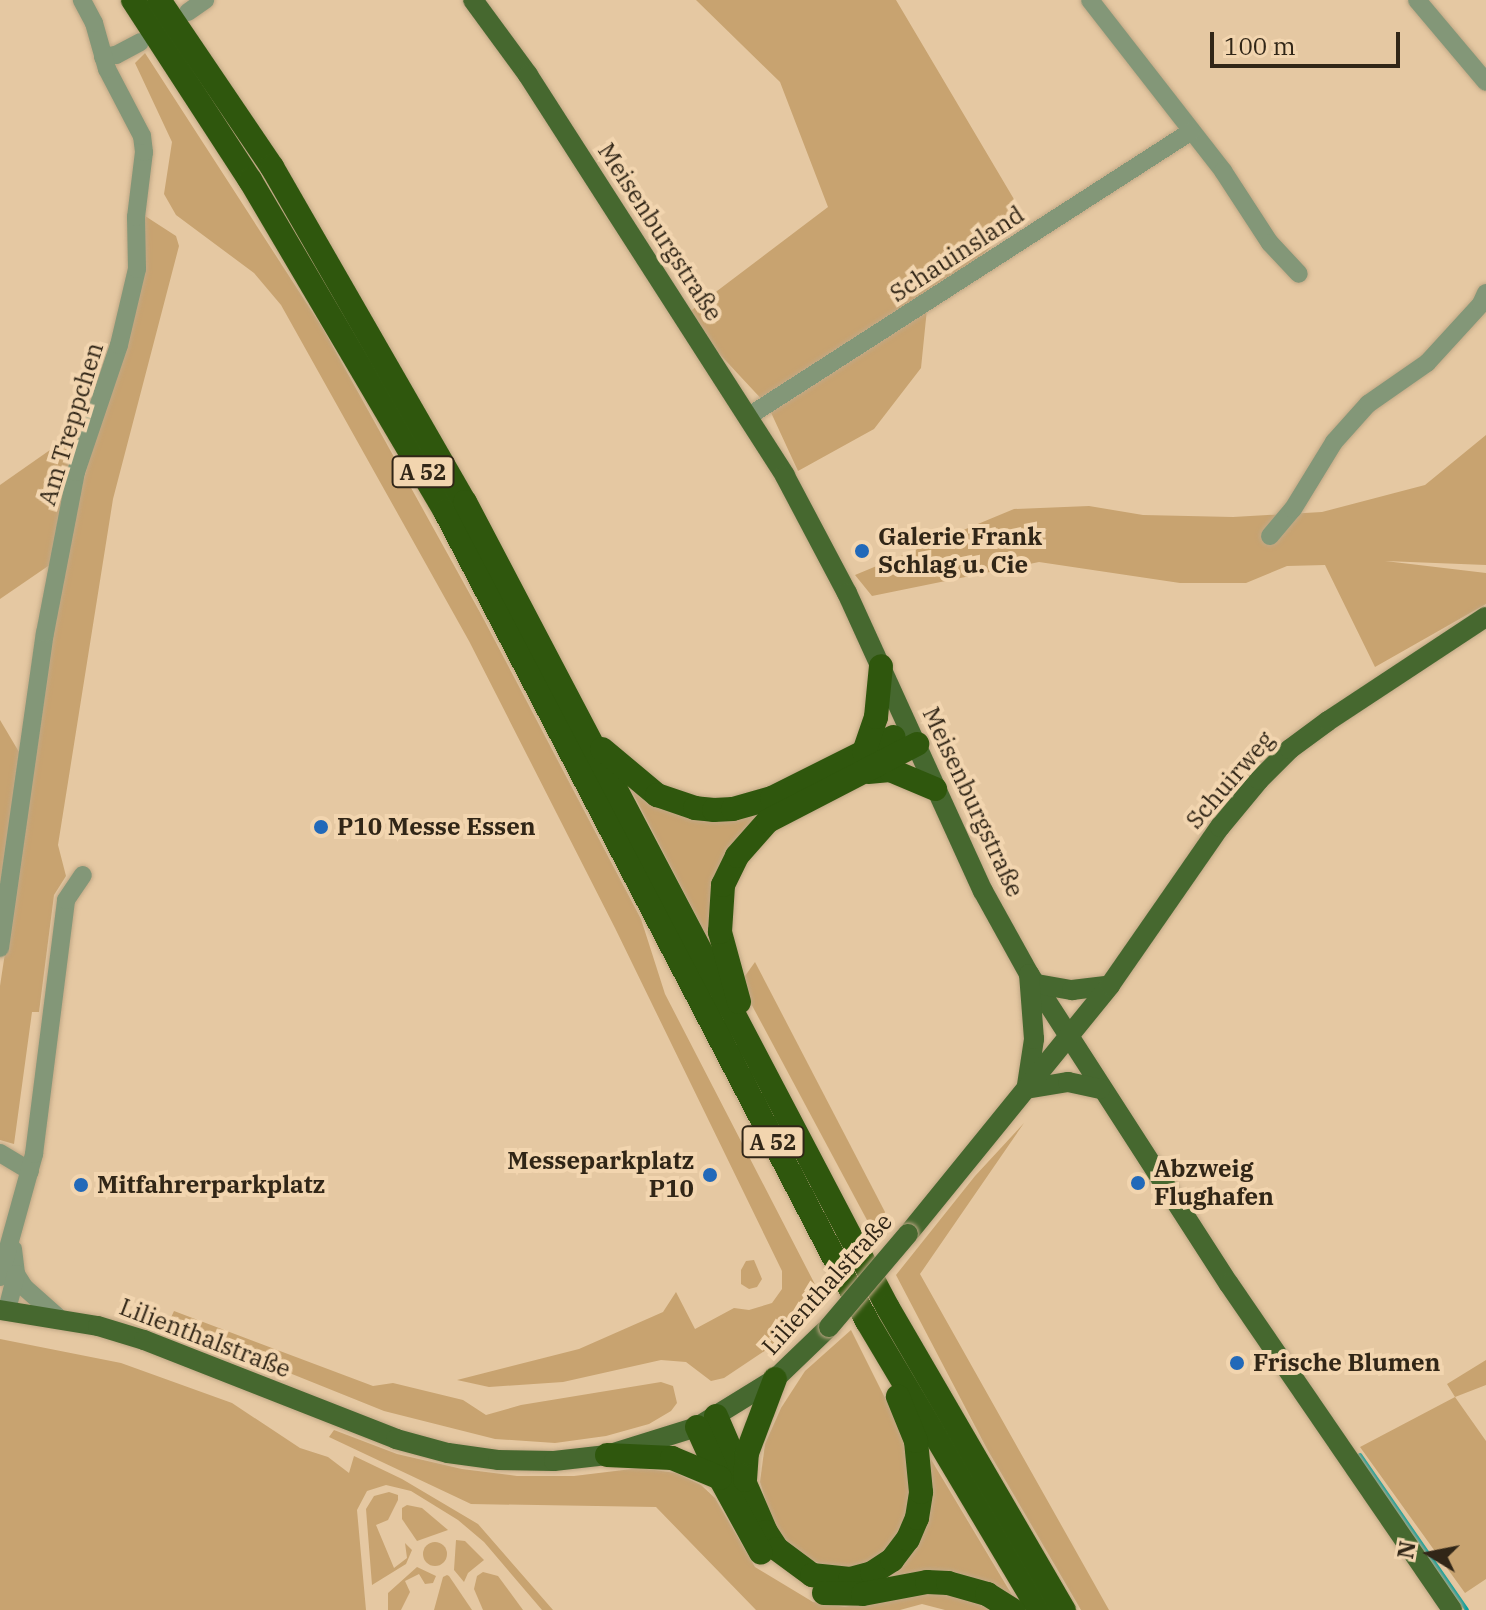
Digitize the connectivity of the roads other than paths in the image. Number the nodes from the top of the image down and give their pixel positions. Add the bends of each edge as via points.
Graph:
1 (82, 0) edge
2 (133, 0) edge
3 (159, 0) edge
4 (205, 0) edge
5 (473, 0) edge
6 (1090, 0) edge
7 (1417, 0) edge
8 (188, 12) dead end
9 (140, 42) dead end
10 (103, 57) junction
11 (1486, 82) edge
12 (1190, 132) junction
13 (1299, 274) dead end
14 (1486, 293) edge
15 (749, 416) junction
16 (1270, 536) dead end
17 (1486, 617) edge
18 (881, 666) junction
19 (914, 737) junction
20 (592, 739) junction
21 (863, 762) junction
22 (935, 789) junction
23 (83, 875) dead end
24 (0, 948) edge
25 (1033, 979) junction
26 (1110, 985) junction
27 (1070, 1035) junction
28 (766, 1076) junction
29 (1026, 1089) junction
30 (1100, 1089) junction
31 (0, 1153) edge
32 (30, 1171) junction
33 (6, 1249) edge
34 (8, 1275) edge
35 (3, 1310) edge
36 (59, 1318) junction
37 (867, 1321) junction
38 (775, 1379) junction
39 (706, 1421) junction
40 (607, 1455) junction
41 (720, 1478) junction
42 (744, 1483) junction
43 (1013, 1610) edge
44 (1039, 1610) edge
45 (1064, 1610) edge
46 (1452, 1610) edge

1 - 10 street, Am Treppchen
2 - 37 highway, A 52 via 250,180 445,511
3 - 20 highway, A 52 via 272,167 465,502
4 - 8 street
5 - 15 main road, Meisenburgstraße via 528,75
6 - 12 street
7 - 11 street
9 - 10 street
10 - 24 street, Am Treppchen via 137,121 144,152 136,217 137,269 119,345 76,472 45,633
12 - 13 street via 1270,243
12 - 15 street, Schauinsland
14 - 16 street via 1427,363 1368,404 1334,442
15 - 18 main road, Meisenburgstraße via 820,541
17 - 26 main road, Schuirweg via 1328,721 1272,766 1220,827
18 - 19 main road, Meisenburgstraße
18 - 21 highway via 876,717
19 - 21 highway
19 - 22 main road, Meisenburgstraße
20 - 21 highway via 657,795 714,810 742,808
20 - 28 highway, A 52
21 - 22 highway
21 - 28 highway via 768,821 737,856 723,885 724,955
22 - 25 main road, Meisenburgstraße via 983,891
23 - 32 street via 66,900
25 - 26 main road via 1072,990
25 - 27 main road, Meisenburgstraße
25 - 29 main road via 1034,1039
26 - 27 main road, Schuirweg
27 - 29 main road, Lilienthalstraße
27 - 30 main road, Meisenburgstraße
28 - 45 highway, A 52 via 950,1418
29 - 30 main road via 1068,1082
29 - 38 main road, Lilienthalstraße, bridge via 829,1327
30 - 46 main road, Meisenburgstraße
31 - 32 street
32 - 33 street
33 - 34 street
34 - 35 street
34 - 36 street
35 - 36 main road, Lilienthalstraße
36 - 40 main road, Lilienthalstraße via 144,1340 396,1439 448,1453 554,1461
37 - 42 highway via 916,1441 921,1492 908,1539 892,1560 872,1573 850,1579 812,1575 777,1549
37 - 44 highway, A 52
38 - 39 main road, Lilienthalstraße
38 - 42 highway via 747,1453
39 - 40 main road, Lilienthalstraße
39 - 41 highway
39 - 42 highway
40 - 41 highway via 672,1458
41 - 43 highway via 766,1560 798,1586 841,1595 948,1583 987,1594

